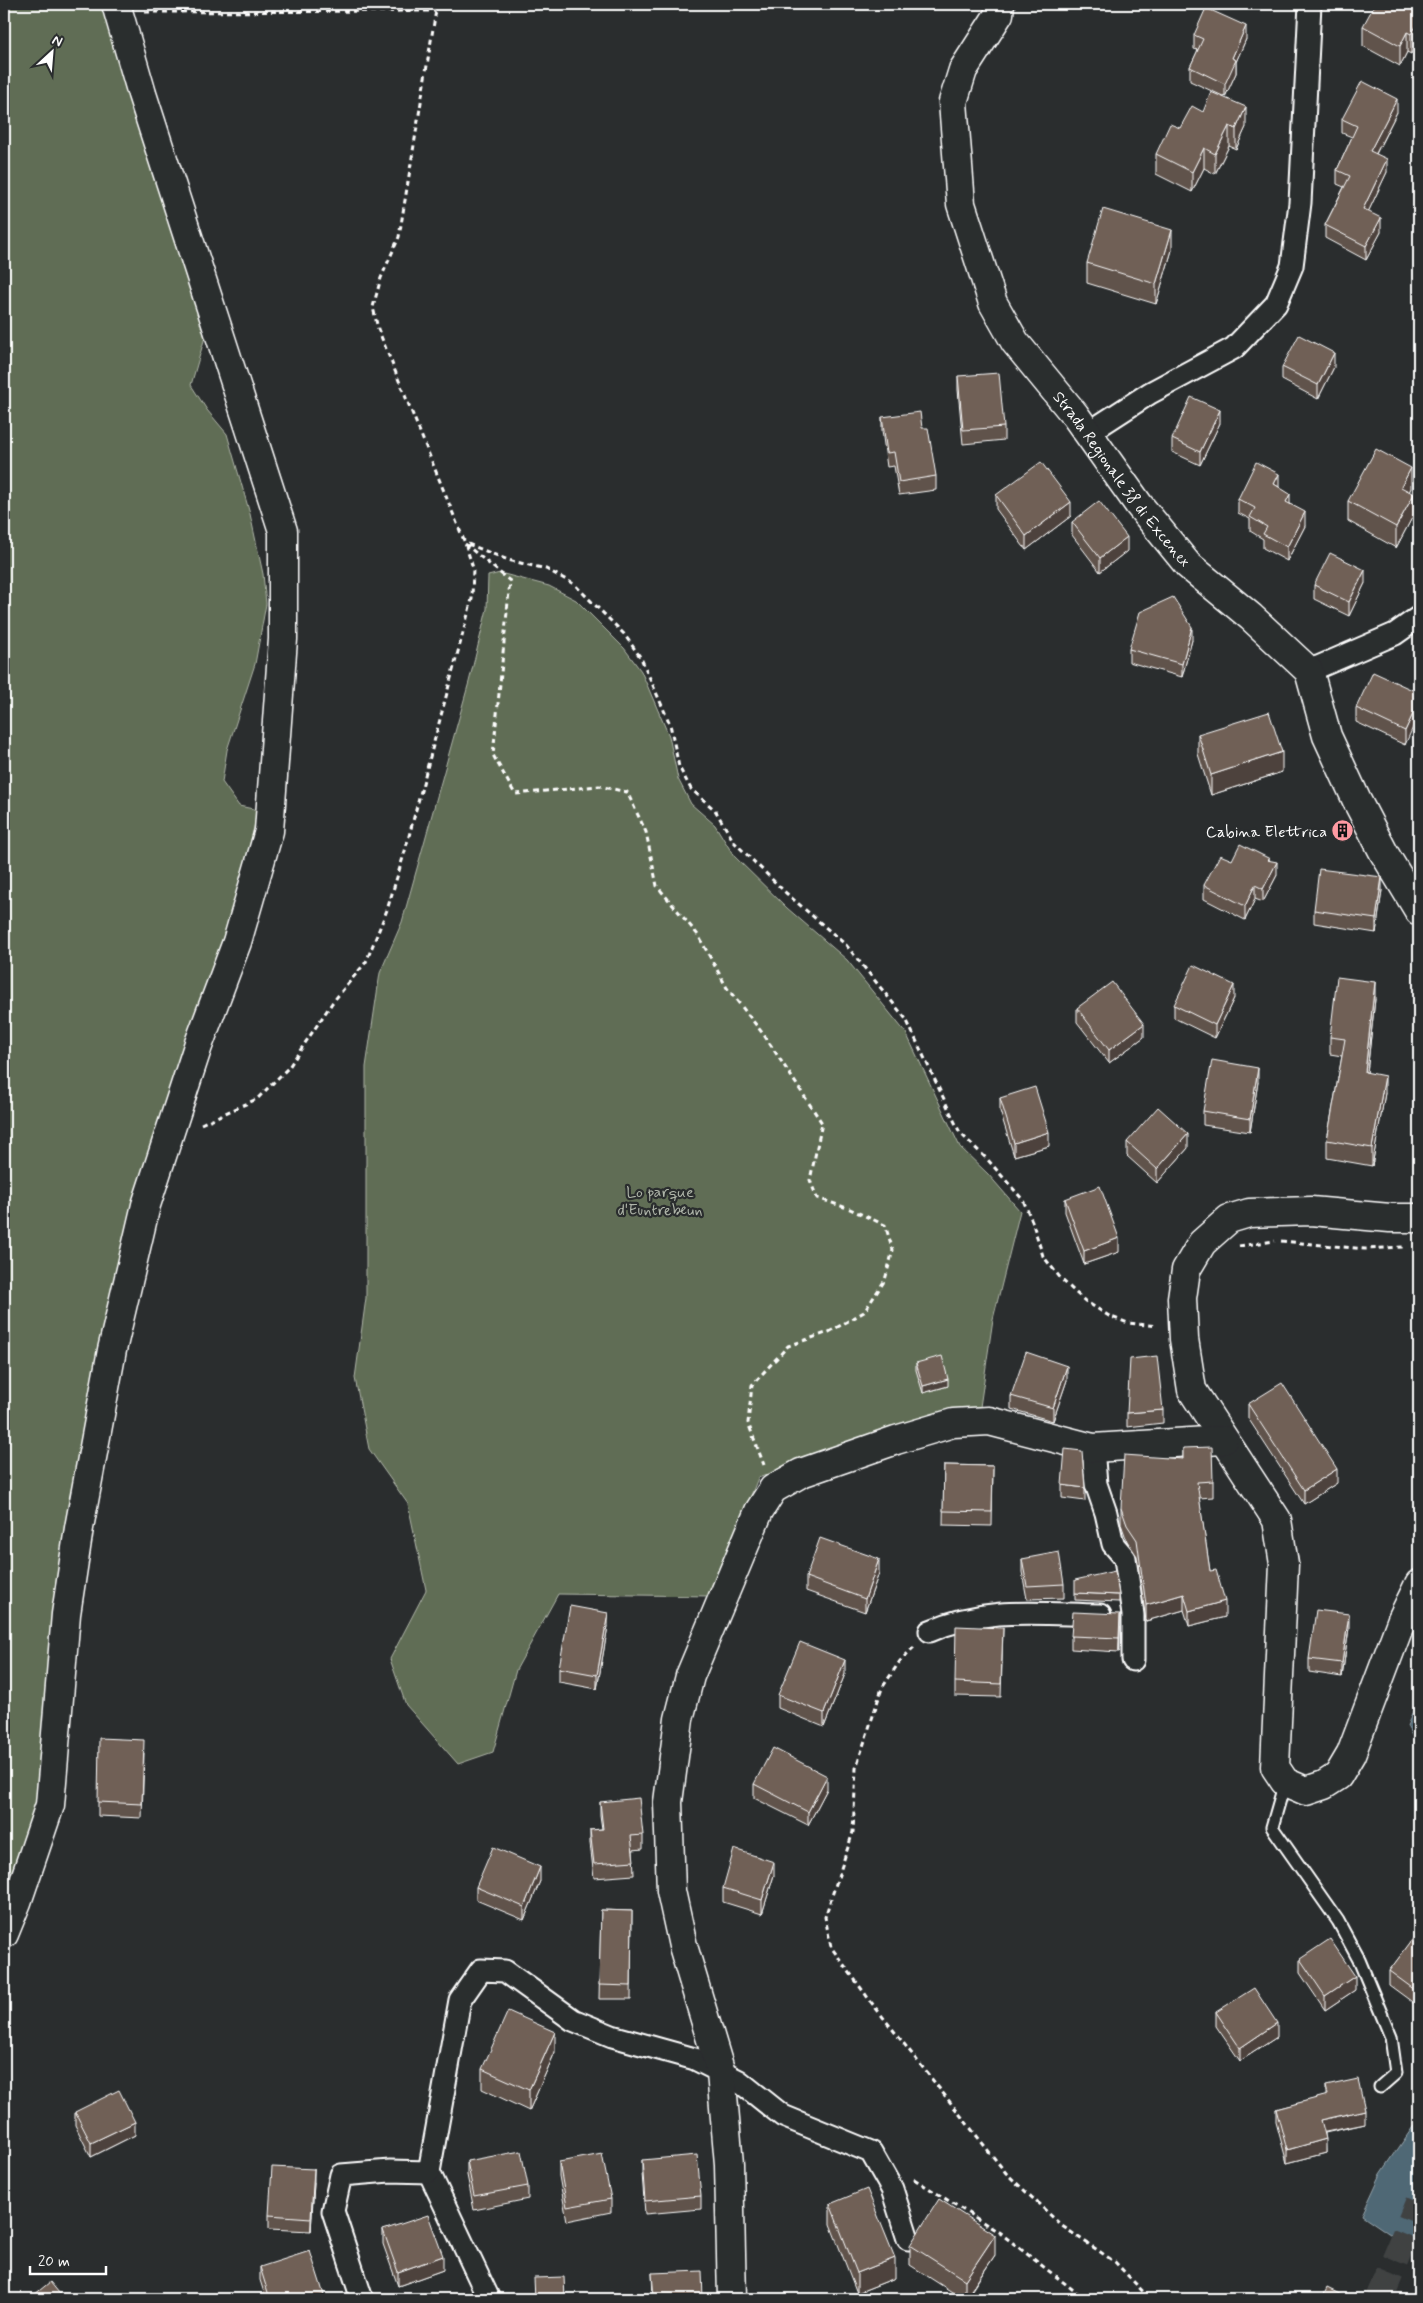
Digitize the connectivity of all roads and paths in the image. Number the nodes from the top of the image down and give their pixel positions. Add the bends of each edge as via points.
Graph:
1 (437, 4) edge
2 (1000, 4) edge
3 (1310, 4) edge
4 (117, 8) edge
5 (435, 11) junction
6 (1088, 433) junction
7 (465, 543) junction
8 (1419, 617) edge
9 (1309, 671) junction
10 (1419, 911) edge
11 (168, 1137) junction
12 (1419, 1218) edge
13 (1237, 1247) dead end
14 (1408, 1247) dead end
15 (1184, 1339) junction
16 (1223, 1440) junction
17 (1093, 1448) junction
18 (773, 1489) junction
19 (1419, 1584) edge
20 (1133, 1615) junction
21 (930, 1631) joint
22 (1132, 1660) dead end
23 (1285, 1782) junction
24 (4, 1934) edge
25 (721, 2073) junction
26 (1380, 2087) dead end
27 (429, 2172) junction
28 (911, 2177) dead end
29 (908, 2239) dead end
30 (362, 2299) edge
31 (489, 2299) edge
32 (732, 2299) edge
33 (1085, 2299) edge
34 (1150, 2299) edge

1 - 5 path
2 - 6 street, Strada Regionale 38 di Excenex via 999,14 963,70 953,102 962,204 993,303 1015,342
3 - 6 street via 1300,203 1292,266 1276,304 1234,348 1150,393
4 - 5 path
4 - 11 street via 283,531 283,639 269,831 237,942
5 - 7 path via 398,237 373,307 378,329
6 - 9 street, Strada Regionale 38 di Excenex via 1138,505 1188,565 1252,617
7 - 11 path via 473,568 472,599 405,851 387,910 366,962 332,1003 289,1067 257,1099
7 - 15 path via 508,560 546,569 574,584 624,634 641,658 670,724 679,767 691,789 715,810 734,842 846,945 906,1020 960,1133 1022,1200 1044,1256 1062,1280 1085,1301 1109,1316 1128,1323 1159,1327
7 - 18 path via 510,581 493,755 515,794 599,786 627,792 646,832 657,886 698,935 727,988 764,1035 822,1123 810,1180 817,1198 885,1225 893,1250 885,1280 864,1312 829,1332 788,1346 752,1386 748,1424
8 - 9 street via 1395,634
9 - 10 street via 1327,736 1384,853
11 - 24 street via 146,1205 112,1350 79,1528 66,1614 50,1805
12 - 15 street via 1311,1211 1249,1213 1229,1219 1202,1243 1186,1270 1182,1298
13 - 14 path via 1278,1240 1365,1249
15 - 16 street via 1192,1390
16 - 17 street
16 - 23 street via 1277,1520 1284,1564 1284,1606 1275,1767
17 - 18 street via 989,1421 953,1423 802,1474
17 - 20 street via 1096,1484 1113,1544 1125,1558
18 - 25 street via 759,1511 690,1676 678,1719 668,1802 671,1891 683,1946
19 - 23 street via 1402,1619 1351,1754 1338,1776 1306,1791
20 - 21 street via 1017,1612 971,1617
20 - 22 street
21 - 34 path via 900,1661 882,1688 869,1725 856,1768 853,1832 825,1917 831,1947 961,2119 1006,2173 1062,2226 1115,2262
23 - 26 lane via 1272,1827 1338,1921 1359,1960 1391,2037 1396,2073
25 - 27 street via 695,2059 612,2036 573,2020 505,1971 481,1970 460,2000
25 - 29 street via 739,2081 782,2116 871,2152 892,2189
25 - 32 street via 729,2164
27 - 30 street via 341,2175 333,2211
27 - 31 street
28 - 33 path via 1000,2233

